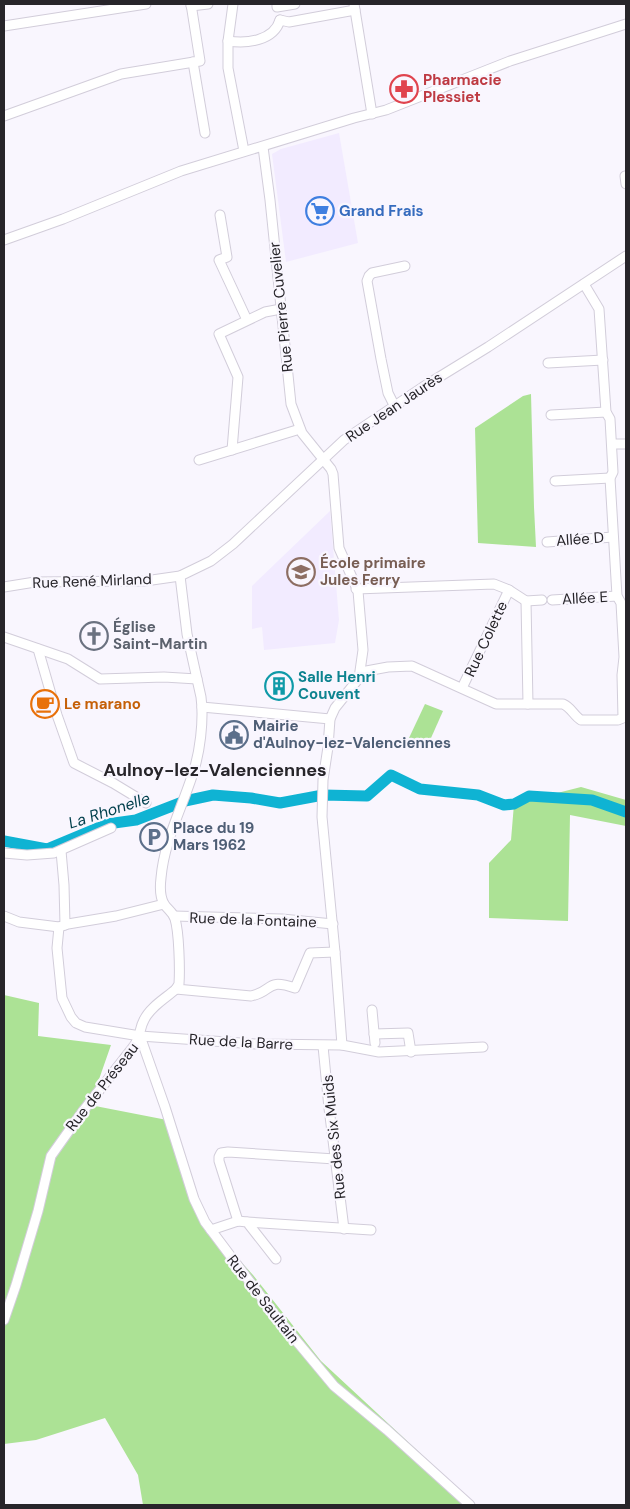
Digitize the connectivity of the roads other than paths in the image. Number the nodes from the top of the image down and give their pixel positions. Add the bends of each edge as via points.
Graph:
1 (146, 4) edge
2 (208, 4) edge
3 (234, 4) edge
4 (294, 4) edge
5 (191, 5) edge
6 (277, 5) edge
7 (354, 7) edge
8 (280, 20) junction
9 (626, 24) edge
10 (4, 26) edge
11 (606, 30) junction
12 (626, 30) edge
13 (228, 40) junction
14 (197, 62) junction
15 (372, 114) junction
16 (4, 116) edge
17 (205, 133) dead end
18 (263, 147) junction
19 (244, 151) junction
20 (220, 215) dead end
21 (4, 240) edge
22 (625, 257) edge
23 (405, 266) dead end
24 (584, 284) junction
25 (281, 309) junction
26 (247, 320) junction
27 (603, 360) junction
28 (548, 363) dead end
29 (394, 407) junction
30 (606, 412) junction
31 (551, 415) dead end
32 (300, 429) junction
33 (612, 444) junction
34 (626, 444) edge
35 (232, 450) junction
36 (323, 459) junction
37 (199, 460) dead end
38 (610, 478) junction
39 (555, 481) dead end
40 (614, 537) junction
41 (547, 542) dead end
42 (180, 576) junction
43 (4, 587) edge
44 (356, 589) junction
45 (509, 590) junction
46 (617, 596) junction
47 (542, 600) dead end
48 (552, 600) dead end
49 (526, 601) junction
50 (4, 638) edge
51 (38, 649) junction
52 (361, 672) junction
53 (198, 679) junction
54 (462, 688) junction
55 (528, 704) junction
56 (202, 707) junction
57 (330, 719) junction
58 (146, 803) dead end
59 (110, 828) dead end
60 (61, 850) junction
61 (4, 853) edge
62 (164, 904) junction
63 (4, 916) edge
64 (174, 916) junction
65 (332, 924) junction
66 (62, 926) junction
67 (335, 952) junction
68 (176, 989) junction
69 (372, 1010) dead end
70 (140, 1036) junction
71 (342, 1045) junction
72 (323, 1046) junction
73 (484, 1047) dead end
74 (411, 1052) junction
75 (335, 1159) junction
76 (238, 1221) junction
77 (247, 1222) junction
78 (344, 1229) junction
79 (211, 1230) junction
80 (371, 1230) dead end
81 (276, 1259) dead end
82 (4, 1320) edge
83 (470, 1505) edge

1 - 10 street
2 - 5 street
3 - 13 street
4 - 6 street
5 - 14 street
6 - 8 street
7 - 8 street via 289,22
7 - 15 street
8 - 13 street via 265,37 239,42
9 - 11 street
11 - 12 street
11 - 15 street via 510,61
13 - 19 street via 228,73
14 - 16 street via 121,74
14 - 17 street
15 - 18 street
18 - 19 street
18 - 25 street, Rue Pierre Cuvelier
19 - 21 street via 174,173
20 - 26 street via 227,256 219,260
22 - 24 street, Rue Jean Jaurès
23 - 29 street via 372,273 368,279 381,359
24 - 27 street via 600,309
24 - 29 street, Rue Jean Jaurès
25 - 26 street
25 - 32 street, Rue Pierre Cuvelier via 290,398
26 - 35 street via 219,334 238,377
27 - 28 street
27 - 30 street
29 - 36 street, Rue Jean Jaurès via 344,440
30 - 31 street
30 - 33 street via 610,419
32 - 35 street
32 - 36 street, Rue Pierre Cuvelier
33 - 34 street
33 - 38 street via 613,472
35 - 37 street
36 - 42 street, Rue Jean Jaurès via 233,544 211,561
36 - 44 street, Rue Pierre Cuvelier via 333,474 339,550
38 - 39 street
38 - 40 street
40 - 41 street, Allée D
40 - 46 street
42 - 43 street, Rue René Mirland via 145,581 40,582
42 - 53 street via 187,634
44 - 45 street via 491,584
44 - 52 street, Rue Pierre Cuvelier via 363,650
45 - 49 street
45 - 54 street, Rue Colette
46 - 48 street, Allée E
46 - 55 street via 621,604 623,634 623,718 581,720 563,704
47 - 49 street
49 - 55 street
50 - 51 street
51 - 53 street via 68,659 100,679
51 - 58 street via 58,720 75,764
52 - 54 street via 412,666
52 - 57 street
53 - 56 street
54 - 55 street via 496,704
56 - 57 street
56 - 62 street via 193,775 163,858 161,887
57 - 65 street via 322,804
59 - 60 street
60 - 61 street
60 - 66 street via 64,885
62 - 64 street
62 - 66 street
63 - 66 street via 19,922
64 - 65 street, Rue de la Fontaine
64 - 68 street via 180,981
65 - 67 street
66 - 70 street via 57,948 62,998 71,1017 88,1028
67 - 68 street via 310,953 298,992 281,984 251,996
67 - 71 street
68 - 70 street, Rue de Préseau via 147,1014
69 - 74 street via 374,1038 408,1033
70 - 72 street, Rue de la Barre
70 - 79 street, Rue de Saultain via 194,1199
70 - 82 street, Rue de Préseau via 82,1110 51,1156 38,1211
71 - 72 street, Rue de la Barre
71 - 74 street, Rue de la Barre via 374,1052
72 - 75 street, Rue des Six Muids
73 - 74 street, Rue de la Barre
75 - 76 street via 228,1152 220,1155 219,1161
75 - 78 street, Rue des Six Muids
76 - 77 street
76 - 79 street
77 - 78 street
77 - 81 street
78 - 80 street
79 - 83 street, Rue de Saultain via 274,1314 334,1386 395,1436

